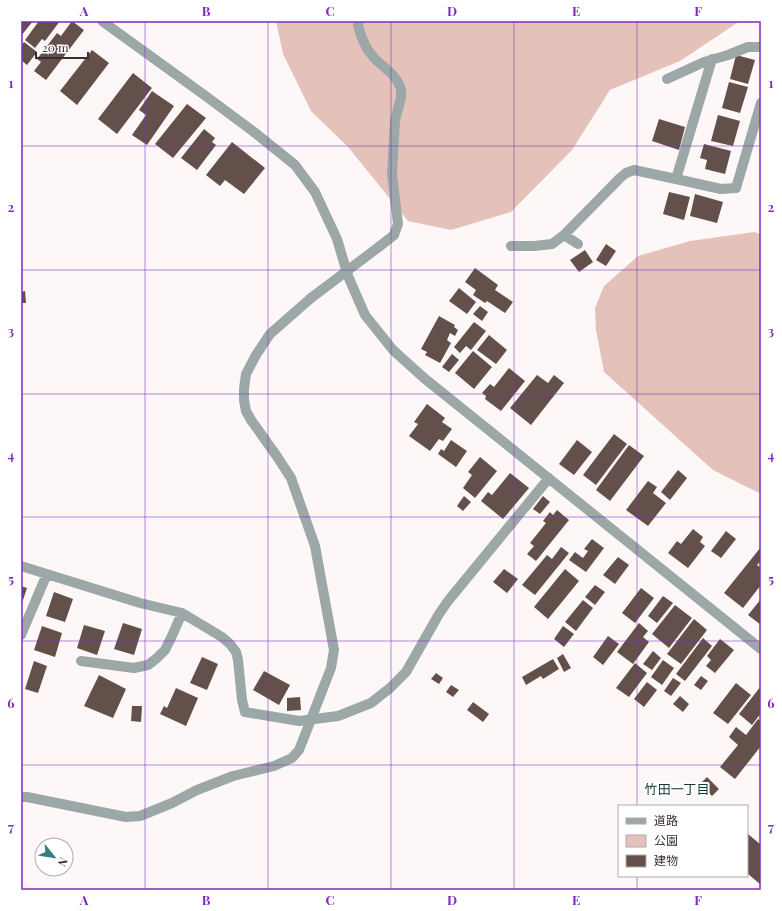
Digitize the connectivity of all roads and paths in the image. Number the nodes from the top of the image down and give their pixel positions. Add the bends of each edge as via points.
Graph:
1 (102, 21) edge
2 (359, 21) edge
3 (761, 47) edge
4 (712, 59) junction
5 (667, 79) dead end
6 (761, 103) edge
7 (676, 179) junction
8 (564, 235) junction
9 (578, 244) dead end
10 (511, 246) dead end
11 (549, 478) junction
12 (21, 566) edge
13 (47, 574) junction
14 (182, 613) junction
15 (21, 635) edge
16 (761, 649) edge
17 (81, 661) dead end
18 (21, 797) edge

1 - 11 street via 296,165 315,192 337,239 348,276 365,315 393,350
2 - 18 street, bridge via 358,26 367,49 391,73 401,89 395,120 392,174 398,224 394,235 311,298 270,334 246,374 244,389 246,410 291,478 315,546 334,650 331,668 299,750 292,758 274,766 233,776 140,816 126,817
3 - 4 street via 748,47
4 - 5 street
4 - 7 street
6 - 7 street via 736,188 721,189
7 - 8 street via 634,170 626,173
8 - 9 street
8 - 10 street via 552,244
11 - 14 street via 448,601 406,672 371,703 344,714 299,721 245,712 236,652 222,637
11 - 16 street
12 - 13 street
13 - 14 street via 140,603
13 - 15 street
14 - 17 street via 165,650 148,665 134,668

